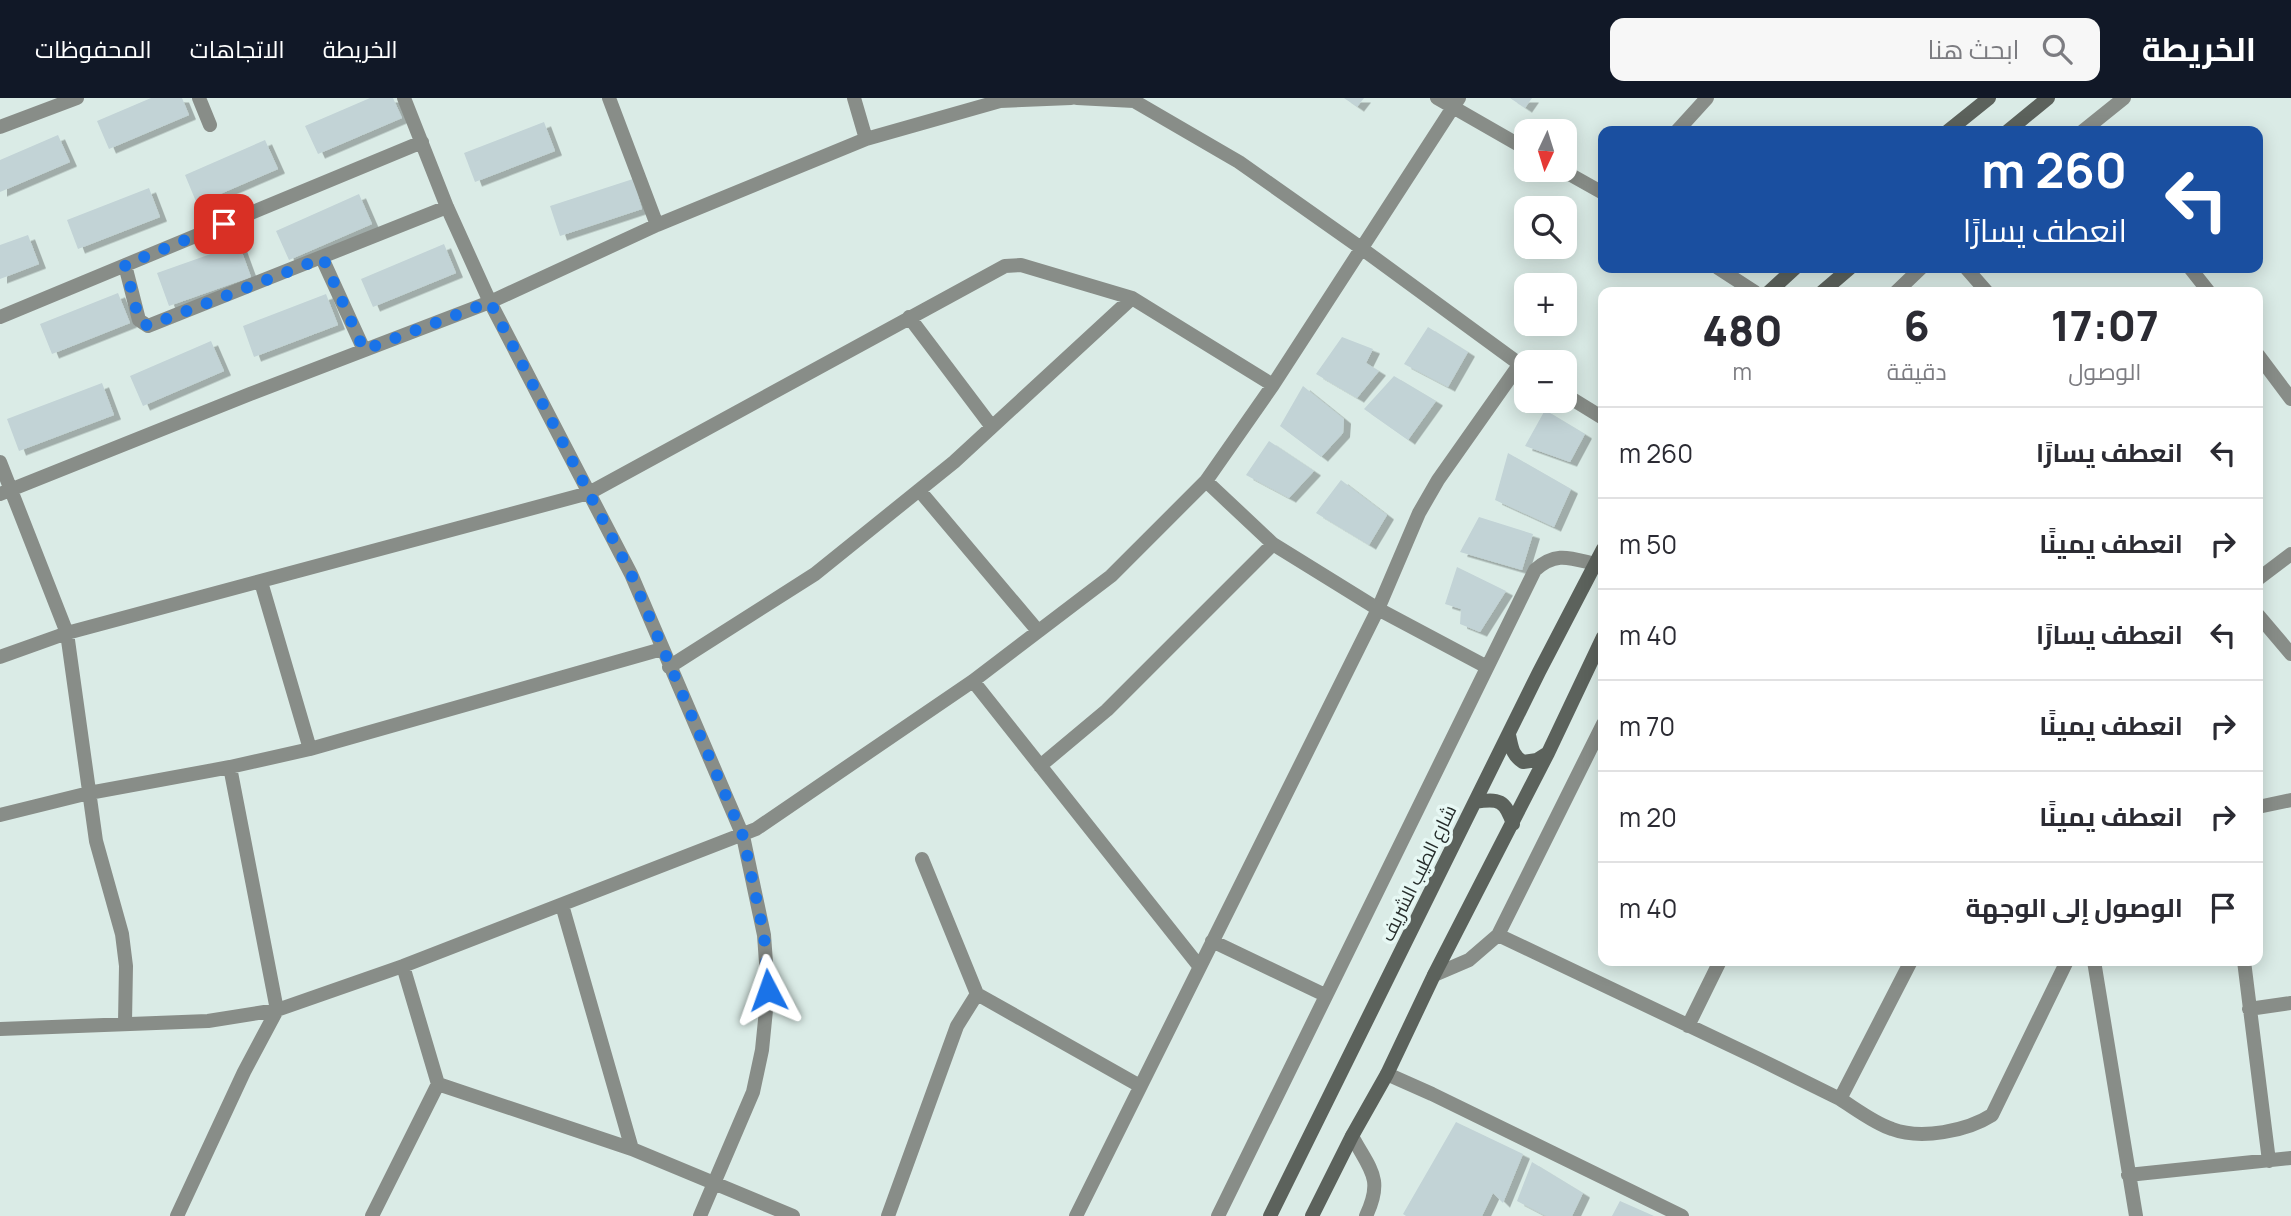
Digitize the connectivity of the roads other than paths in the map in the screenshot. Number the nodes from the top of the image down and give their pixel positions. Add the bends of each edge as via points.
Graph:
1 (77, 98) edge
2 (199, 98) edge
3 (404, 98) edge
4 (608, 98) edge
5 (854, 98) edge
6 (1071, 98) edge
7 (1077, 98) edge
8 (1437, 98) edge
9 (1707, 98) edge
10 (1989, 98) edge
11 (2048, 98) edge
12 (2124, 98) edge
13 (1000, 100) edge
14 (1134, 100) edge
15 (1456, 103) edge
16 (210, 125) dead end
17 (1682, 126) edge
18 (1954, 126) edge
19 (2014, 126) edge
20 (2090, 126) edge
21 (0, 127) edge
22 (866, 139) junction
23 (1514, 141) edge
24 (422, 142) junction
25 (1577, 178) edge
26 (1598, 190) edge
27 (447, 207) junction
28 (657, 225) junction
29 (1361, 247) junction
30 (323, 258) junction
31 (125, 265) junction
32 (1726, 273) edge
33 (1790, 273) edge
34 (1844, 273) edge
35 (1916, 273) edge
36 (1970, 273) edge
37 (2194, 273) edge
38 (1747, 287) edge
39 (1775, 287) edge
40 (1828, 287) edge
41 (1901, 287) edge
42 (1983, 287) edge
43 (2205, 287) edge
44 (1132, 298) junction
45 (490, 302) junction
46 (0, 317) edge
47 (909, 317) junction
48 (364, 350) junction
49 (1514, 360) edge
50 (2263, 362) edge
51 (1514, 379) edge
52 (1273, 385) junction
53 (2291, 399) edge
54 (1577, 402) edge
55 (1598, 415) edge
56 (992, 427) junction
57 (0, 462) edge
58 (1206, 481) junction
59 (919, 490) junction
60 (6, 492) edge
61 (589, 494) junction
62 (1273, 544) junction
63 (2291, 554) edge
64 (1598, 558) edge
65 (1595, 564) junction
66 (2263, 575) edge
67 (261, 582) junction
68 (1378, 609) junction
69 (2263, 621) edge
70 (1038, 631) junction
71 (67, 633) junction
72 (1598, 648) edge
73 (662, 649) junction
74 (2291, 654) edge
75 (0, 657) edge
76 (669, 667) junction
77 (1487, 667) junction
78 (972, 681) junction
79 (1598, 734) edge
80 (1510, 735) junction
81 (310, 749) junction
82 (1548, 753) junction
83 (1040, 766) junction
84 (230, 767) junction
85 (89, 793) junction
86 (2291, 800) edge
87 (1475, 802) junction
88 (2263, 806) edge
89 (0, 815) edge
90 (1513, 824) junction
91 (743, 836) junction
92 (922, 859) dead end
93 (562, 905) junction
94 (1498, 935) junction
95 (1212, 941) junction
96 (403, 966) junction
97 (1199, 966) junction
98 (1718, 966) edge
99 (1908, 966) edge
100 (2065, 966) edge
101 (2095, 966) edge
102 (2245, 966) edge
103 (1434, 975) junction
104 (977, 994) junction
105 (1325, 995) junction
106 (2291, 1003) edge
107 (2249, 1009) junction
108 (277, 1010) junction
109 (125, 1023) junction
110 (1688, 1026) junction
111 (0, 1029) edge
112 (1387, 1074) junction
113 (438, 1084) junction
114 (1140, 1086) junction
115 (1840, 1100) junction
116 (1352, 1136) junction
117 (632, 1149) junction
118 (2291, 1158) edge
119 (2269, 1161) junction
120 (2128, 1175) junction
121 (715, 1183) junction
122 (177, 1216) edge
123 (372, 1216) edge
124 (700, 1216) edge
125 (793, 1216) edge
126 (888, 1216) edge
127 (1076, 1216) edge
128 (1218, 1216) edge
129 (1270, 1216) edge
130 (1312, 1216) edge
131 (1366, 1216) edge
132 (1682, 1216) edge
133 (2136, 1216) edge

1 - 21 street
2 - 16 street
3 - 24 street
4 - 28 street
5 - 22 street
6 - 13 street
7 - 14 street
8 - 15 street
9 - 17 street
10 - 18 main road
11 - 19 main road
12 - 20 street
13 - 22 street
14 - 29 street via 1239,162
15 - 23 street
15 - 29 street
22 - 28 street
24 - 27 street
24 - 31 street
25 - 26 street
27 - 30 street
27 - 45 street
28 - 45 street
29 - 49 street
29 - 52 street
30 - 31 street via 148,326 139,320
30 - 48 street
31 - 46 street
32 - 38 street
33 - 39 main road
34 - 40 main road
35 - 41 street
36 - 42 street
37 - 43 street
44 - 47 street via 1021,265 1005,266
44 - 52 street
44 - 56 street
45 - 48 street
45 - 61 street
47 - 56 street
47 - 61 street
48 - 60 street
50 - 53 street
51 - 68 street via 1438,480
52 - 58 street
54 - 55 street
56 - 59 street
57 - 60 street
58 - 62 street
58 - 70 street via 1111,576
59 - 70 street
59 - 76 street via 815,574
60 - 71 street
61 - 67 street
61 - 73 street via 631,574
62 - 68 street
62 - 83 street via 1107,710
63 - 66 street
64 - 65 main road, شارع الطيب الشريف
65 - 77 street via 1556,557 1535,570
65 - 80 main road, شارع الطيب الشريف
67 - 71 street
67 - 81 street
68 - 77 street
68 - 95 street
69 - 74 street
70 - 78 street
71 - 75 street
71 - 85 street
72 - 82 main road
73 - 76 street
73 - 81 street
76 - 91 street
77 - 105 street
78 - 83 street
78 - 91 street
79 - 94 street
80 - 82 main road via 1512,750 1523,762
80 - 87 main road, شارع الطيب الشريف
81 - 84 street
82 - 90 main road
83 - 97 street
84 - 85 street
84 - 108 street
85 - 89 street
85 - 109 street via 98,852 122,934
86 - 88 street
87 - 90 main road via 1499,801 1508,809
87 - 129 main road, شارع الطيب الشريف
90 - 103 main road
91 - 93 street
91 - 121 street via 764,935 768,990 753,1092
92 - 104 street
93 - 96 street
93 - 117 street
94 - 103 street via 1469,960
94 - 110 street
95 - 97 street
95 - 105 street
96 - 108 street
96 - 113 street
97 - 114 street
98 - 110 street
99 - 115 street
100 - 115 street via 1992,1115 1976,1125 1912,1134 1891,1129
101 - 120 street
102 - 107 street
103 - 112 main road
104 - 114 street
104 - 126 street via 957,1026
105 - 128 street
106 - 107 street
107 - 119 street
108 - 109 street via 208,1021
108 - 122 street
109 - 111 street
110 - 115 street
112 - 116 main road
112 - 132 street
113 - 117 street
113 - 123 street
114 - 127 street
116 - 130 main road
116 - 131 street via 1376,1186
117 - 121 street
118 - 119 street
119 - 120 street
120 - 133 street
121 - 124 street
121 - 125 street

